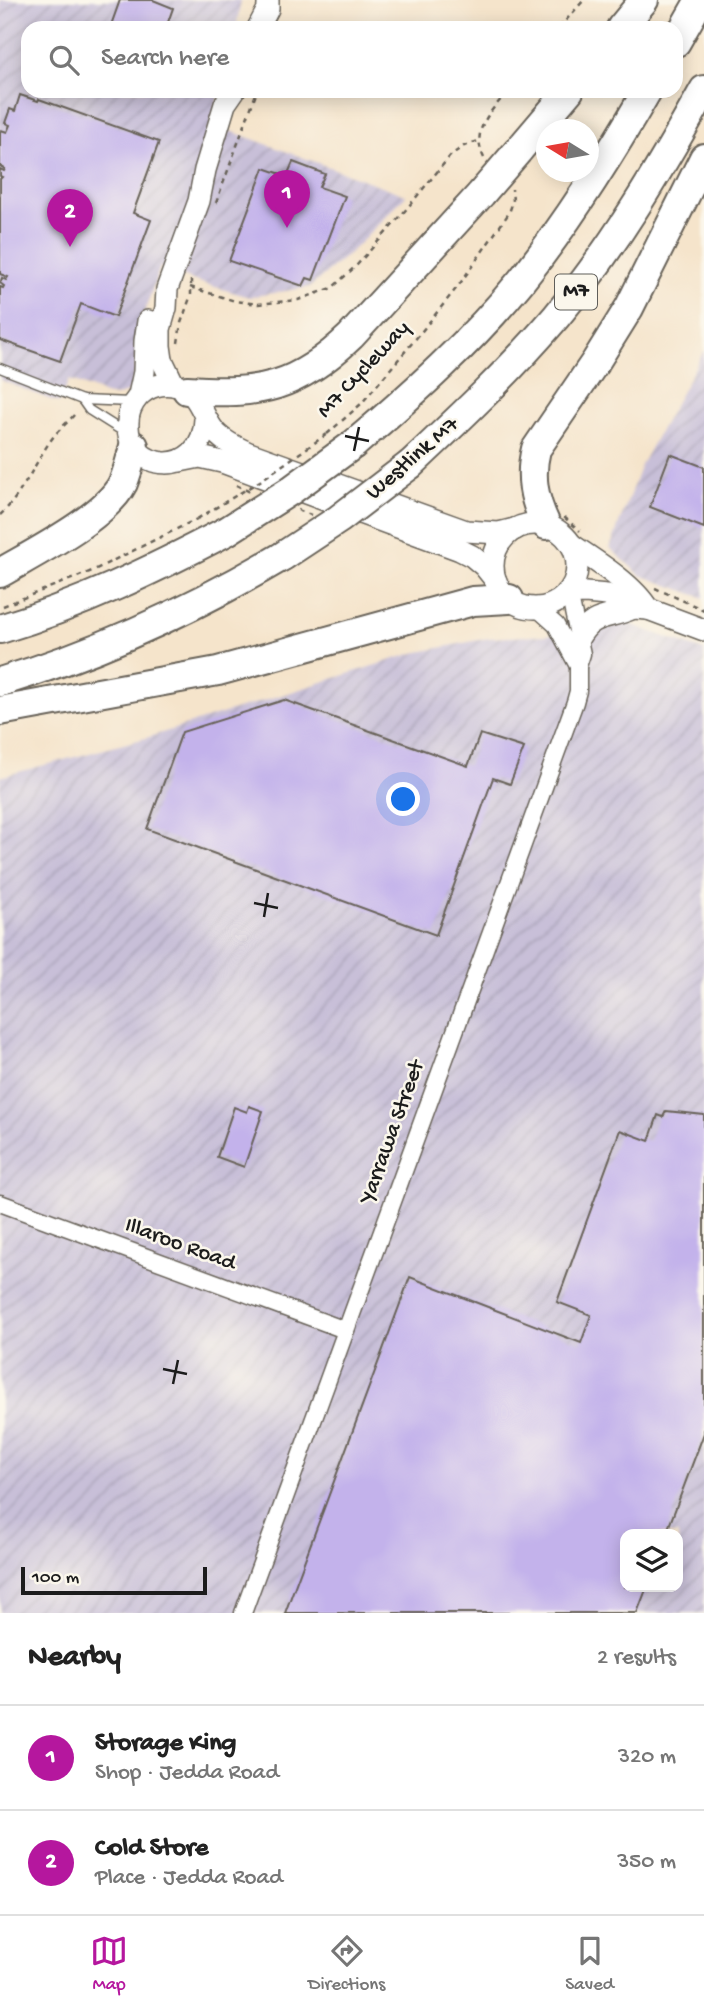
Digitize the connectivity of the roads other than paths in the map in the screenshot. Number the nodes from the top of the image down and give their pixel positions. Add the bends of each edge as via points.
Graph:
1 (252, 0) edge
2 (268, 0) edge
3 (644, 0) edge
4 (700, 0) edge
5 (257, 21) edge
6 (261, 21) edge
7 (627, 21) edge
8 (683, 30) edge
9 (704, 90) edge
10 (229, 98) edge
11 (240, 98) edge
12 (563, 98) edge
13 (643, 98) edge
14 (704, 158) edge
15 (208, 202) junction
16 (167, 289) junction
17 (0, 368) edge
18 (181, 388) junction
19 (136, 399) junction
20 (82, 400) junction
21 (205, 419) junction
22 (131, 440) junction
23 (180, 461) junction
24 (546, 525) junction
25 (515, 529) junction
26 (572, 545) junction
27 (0, 573) edge
28 (503, 590) junction
29 (566, 594) junction
30 (537, 608) junction
31 (640, 608) junction
32 (0, 629) edge
33 (704, 631) edge
34 (578, 639) junction
35 (578, 666) junction
36 (0, 682) edge
37 (0, 711) edge
38 (0, 1203) edge
39 (345, 1330) junction
40 (243, 1613) edge

1 - 5 main road
2 - 6 main road
3 - 7 highway
4 - 8 highway
9 - 36 highway, Westlink M7 / M7, bridge via 592,271 516,362 411,464 339,519 239,582 146,629
10 - 15 main road via 205,170
11 - 15 main road
12 - 18 highway, bridge via 331,355 289,380 261,389 226,393
13 - 32 highway, M7, bridge via 573,211 520,282 446,362 354,444 227,531 161,566 89,598
14 - 24 highway via 629,307 536,449 531,481
15 - 16 main road
16 - 18 main road via 160,346 162,360
16 - 19 main road via 154,303 146,327 144,372
17 - 20 lane
18 - 19 main road via 156,386
18 - 21 main road via 200,403
19 - 20 lane
19 - 22 main road via 128,418
20 - 22 lane
21 - 23 main road via 200,444
21 - 25 main road via 217,434 249,453 454,527 485,534
22 - 23 main road via 139,452 155,461
22 - 27 highway via 124,482 106,505
23 - 28 main road via 200,457 222,463 430,538 472,556
24 - 25 main road
24 - 26 main road
25 - 28 main road via 494,557
26 - 29 main road via 577,570
26 - 31 main road via 640,596
28 - 30 main road via 522,606
28 - 37 highway via 218,671
29 - 30 main road
29 - 31 main road via 607,595
29 - 34 street, Yarrawa Street
30 - 35 street via 556,625
31 - 33 main road
31 - 34 main road via 596,619
34 - 35 street, Yarrawa Street via 582,654
35 - 39 street, Yarrawa Street via 575,702
38 - 39 street, Illaroo Road
39 - 40 street, Yarrawa Street

